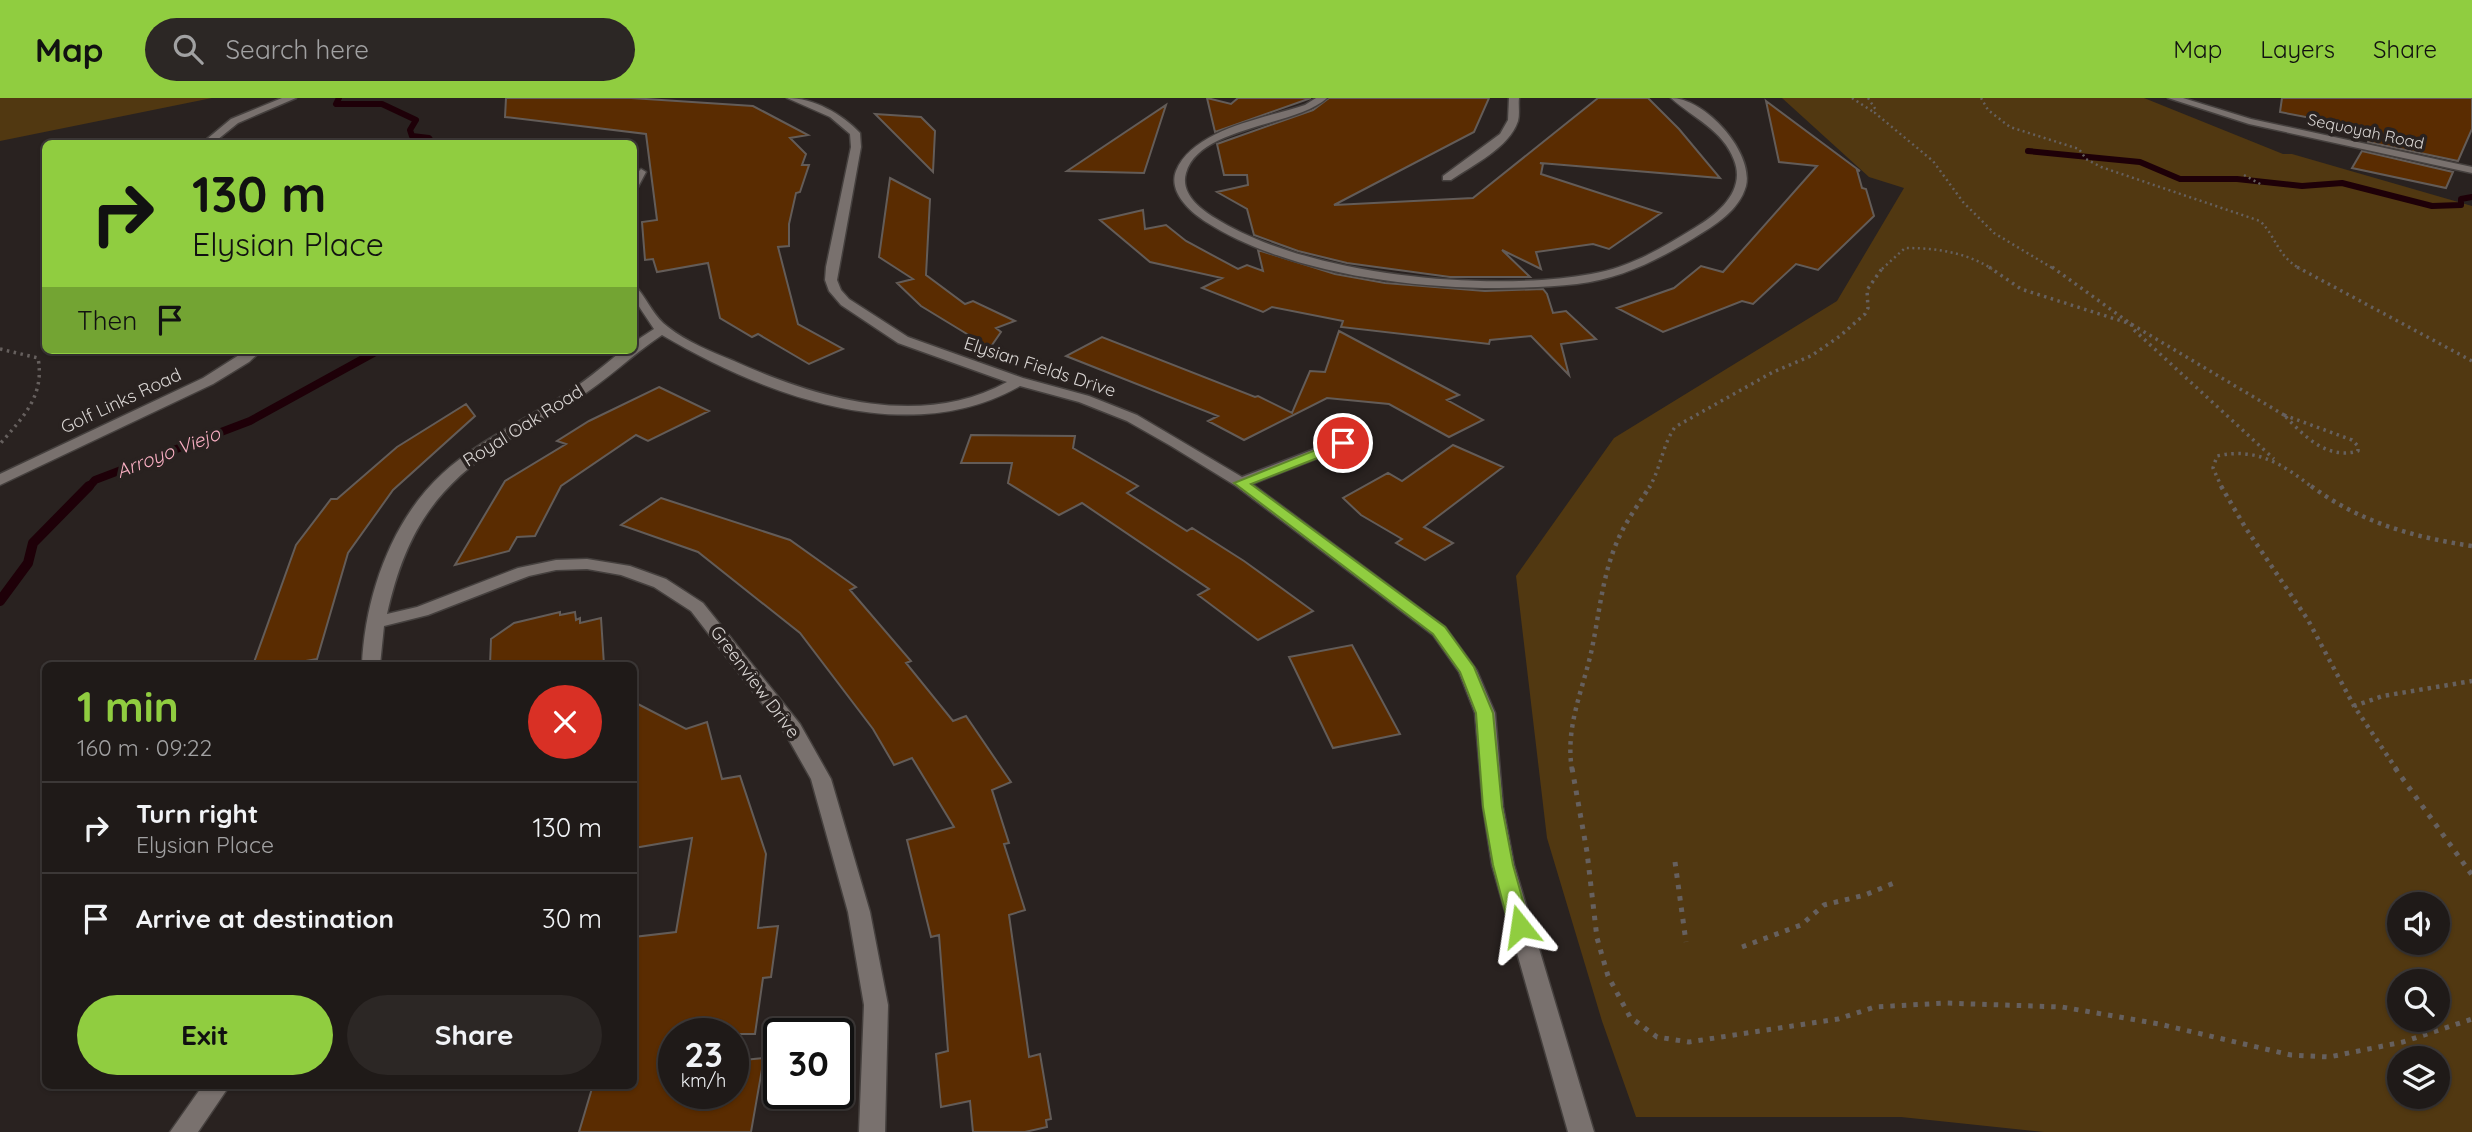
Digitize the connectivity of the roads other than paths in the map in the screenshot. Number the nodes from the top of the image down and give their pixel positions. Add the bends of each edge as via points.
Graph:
1 (291, 98) edge
2 (792, 98) edge
3 (1322, 98) edge
4 (1514, 98) edge
5 (1676, 98) edge
6 (2173, 98) edge
7 (210, 140) edge
8 (2472, 170) edge
9 (641, 172) dead end
10 (1447, 177) dead end
11 (637, 179) edge
12 (637, 296) edge
13 (662, 329) junction
14 (637, 346) edge
15 (249, 354) edge
16 (626, 354) edge
17 (1018, 381) junction
18 (1343, 443) dead end
19 (0, 481) edge
20 (1241, 483) junction
21 (376, 622) junction
22 (371, 662) edge
23 (215, 1089) edge
24 (183, 1132) edge
25 (872, 1132) edge
26 (1581, 1132) edge

1 - 7 street via 239,119
2 - 17 street, Elysian Fields Drive via 834,115 855,133 832,267 835,291 903,340
3 - 5 street via 1215,139 1193,154 1182,169 1180,186 1189,203 1234,234 1322,263 1452,283 1518,284 1579,280 1652,258 1717,219 1735,201 1743,184 1742,166 1731,146 1711,123
4 - 10 street via 1510,129
6 - 8 street, Sequoyah Road via 2249,121
9 - 11 street
12 - 13 street
13 - 14 street, Royal Oak Road
13 - 17 street via 761,378 873,407 936,410 994,395
15 - 19 street, Golf Links Road via 208,381
16 - 21 street, Royal Oak Road via 596,380 476,453 445,478 417,511 390,561
17 - 20 street, Elysian Fields Drive via 1132,418
18 - 20 street
20 - 26 street, Elysian Fields Drive via 1439,631 1468,671 1485,713 1503,865
21 - 22 street, Royal Oak Road
21 - 25 street, Greenview Drive via 556,565 624,570 660,583 697,607 793,729 821,779 859,912 876,1005
23 - 24 street

